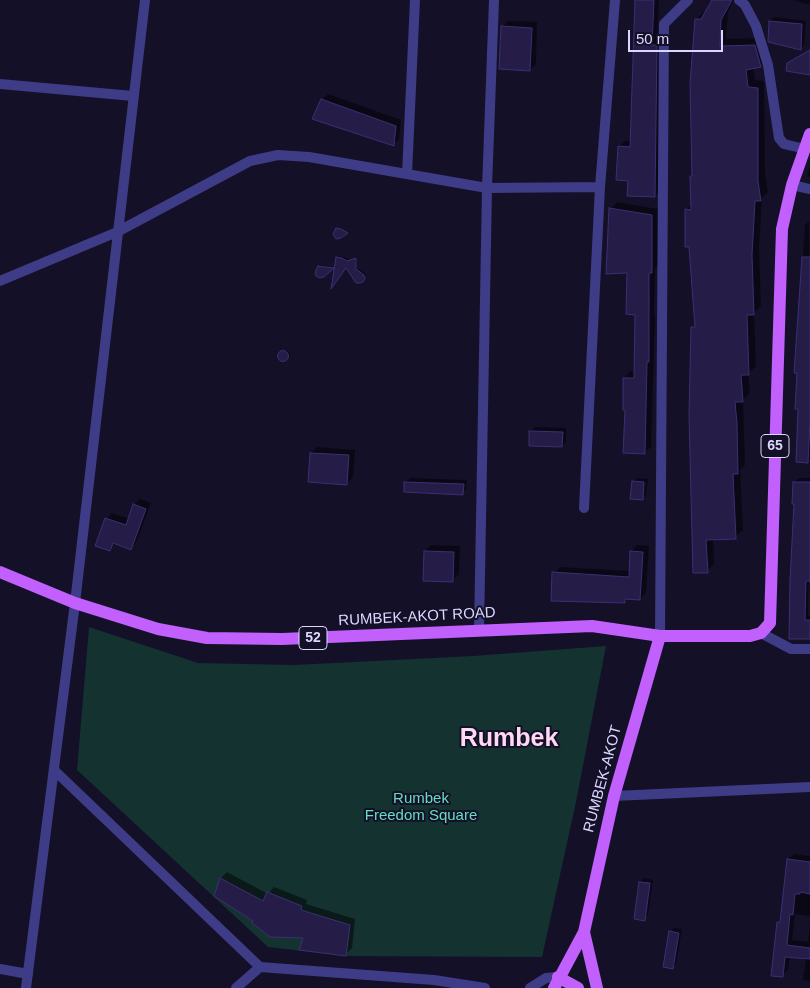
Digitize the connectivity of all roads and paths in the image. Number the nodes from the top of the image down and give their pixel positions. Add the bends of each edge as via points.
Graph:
1 (145, 0) edge
2 (415, 0) edge
3 (494, 0) edge
4 (615, 0) edge
5 (688, 0) edge
6 (739, 0) edge
7 (0, 84) edge
8 (133, 96) junction
9 (810, 134) edge
10 (805, 149) junction
11 (407, 174) junction
12 (792, 185) junction
13 (600, 187) junction
14 (487, 188) junction
15 (810, 189) edge
16 (117, 232) junction
17 (0, 281) edge
18 (584, 508) dead end
19 (0, 572) edge
20 (75, 603) junction
21 (478, 630) junction
22 (761, 633) junction
23 (660, 636) junction
24 (810, 649) edge
25 (54, 770) junction
26 (810, 787) edge
27 (614, 796) junction
28 (584, 932) junction
29 (260, 967) junction
30 (0, 969) edge
31 (28, 974) junction
32 (556, 983) edge
33 (432, 984) edge
34 (26, 988) edge
35 (236, 988) edge
36 (485, 988) edge
37 (530, 988) edge
38 (578, 988) edge
39 (597, 988) edge

1 - 8 street
2 - 11 street
3 - 14 street
4 - 13 street
5 - 23 street via 664,24
6 - 10 street via 756,26 768,65 779,138 784,144
7 - 8 street
8 - 16 street
9 - 10 main road, 65
10 - 12 main road, 65
11 - 14 street
11 - 16 street via 309,157 278,155 250,161
12 - 15 street
12 - 22 main road, 65 via 782,229 770,623
13 - 14 street
13 - 18 street
14 - 21 street
16 - 17 street
16 - 20 street
19 - 20 main road, RUMBEK-AKOT ROAD / 52
20 - 21 main road, RUMBEK-AKOT ROAD / 52 via 158,629 207,638 282,639
20 - 25 street
21 - 23 main road, RUMBEK-AKOT ROAD / 52 via 592,626
22 - 23 main road, RUMBEK-AKOT ROAD via 750,636
22 - 24 street via 791,648
23 - 27 main road, RUMBEK-AKOT
25 - 29 street
25 - 31 street
26 - 27 street
27 - 28 main road, RUMBEK-AKOT
28 - 32 main road, RUMBEK-AKOT
28 - 39 main road, RUMBEK-AKOT
29 - 33 street
29 - 35 street
30 - 31 street
31 - 34 street
32 - 37 street via 546,978
32 - 38 main road
33 - 36 street

